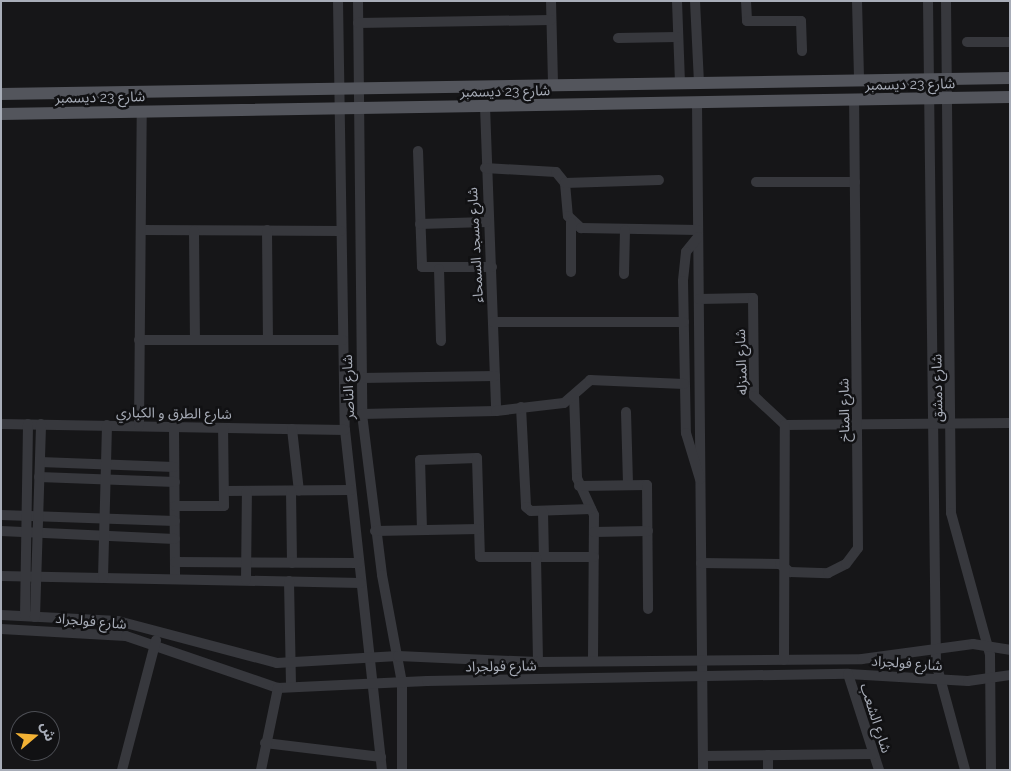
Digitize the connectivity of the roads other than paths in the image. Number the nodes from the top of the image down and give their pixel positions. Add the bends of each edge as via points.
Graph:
1 (338, 1) edge
2 (358, 1) edge
3 (551, 1) edge
4 (677, 1) edge
5 (696, 1) edge
6 (746, 1) edge
7 (857, 1) edge
8 (928, 1) edge
9 (946, 1) edge
10 (551, 20) junction
11 (358, 22) junction
12 (678, 37) junction
13 (618, 38) dead end
14 (967, 42) dead end
15 (1010, 42) edge
16 (802, 51) dead end
17 (1010, 78) edge
18 (929, 79) junction
19 (947, 79) junction
20 (859, 80) junction
21 (680, 83) junction
22 (699, 83) junction
23 (608, 84) junction
24 (553, 85) junction
25 (339, 88) junction
26 (358, 88) junction
27 (1, 94) edge
28 (1010, 97) edge
29 (947, 98) junction
30 (929, 99) junction
31 (854, 100) junction
32 (697, 103) junction
33 (610, 104) junction
34 (485, 106) junction
35 (359, 108) junction
36 (339, 109) junction
37 (142, 112) junction
38 (1, 114) edge
39 (418, 151) dead end
40 (485, 168) junction
41 (659, 180) dead end
42 (756, 182) dead end
43 (855, 182) junction
44 (565, 183) junction
45 (486, 222) junction
46 (571, 222) junction
47 (420, 224) junction
48 (141, 230) junction
49 (194, 230) junction
50 (267, 230) junction
51 (625, 230) junction
52 (341, 231) junction
53 (698, 233) junction
54 (492, 267) junction
55 (439, 269) junction
56 (571, 272) dead end
57 (624, 274) dead end
58 (699, 299) junction
59 (493, 322) junction
60 (684, 322) junction
61 (139, 340) junction
62 (195, 340) junction
63 (268, 340) junction
64 (343, 340) junction
65 (440, 341) dead end
66 (494, 376) junction
67 (361, 378) junction
68 (684, 384) junction
69 (574, 395) junction
70 (521, 407) junction
71 (496, 411) junction
72 (626, 412) dead end
73 (362, 414) junction
74 (1010, 423) edge
75 (1, 424) edge
76 (28, 424) junction
77 (41, 424) junction
78 (932, 424) junction
79 (951, 424) junction
80 (107, 425) junction
81 (785, 425) junction
82 (858, 425) junction
83 (139, 426) junction
84 (174, 427) junction
85 (223, 428) junction
86 (292, 429) junction
87 (345, 430) junction
88 (40, 462) junction
89 (106, 464) junction
90 (174, 467) junction
91 (40, 477) junction
92 (106, 479) junction
93 (175, 482) junction
94 (702, 482) junction
95 (628, 485) junction
96 (579, 486) junction
97 (351, 490) junction
98 (247, 491) junction
99 (295, 491) junction
100 (224, 492) junction
101 (175, 506) junction
102 (591, 509) junction
103 (543, 511) junction
104 (1, 515) edge
105 (26, 516) junction
106 (38, 516) junction
107 (104, 518) junction
108 (175, 521) junction
109 (479, 529) junction
110 (422, 530) junction
111 (1, 531) edge
112 (375, 531) junction
113 (26, 532) junction
114 (594, 532) junction
115 (648, 532) junction
116 (38, 533) junction
117 (104, 536) junction
118 (175, 539) junction
119 (540, 557) junction
120 (594, 557) junction
121 (175, 562) junction
122 (246, 562) junction
123 (292, 563) junction
124 (358, 563) junction
125 (701, 563) junction
126 (785, 570) junction
127 (1, 576) edge
128 (25, 576) junction
129 (36, 577) junction
130 (103, 578) junction
131 (176, 580) junction
132 (246, 580) junction
133 (289, 581) junction
134 (361, 583) junction
135 (648, 609) dead end
136 (1, 615) edge
137 (30, 616) junction
138 (1, 629) edge
139 (158, 631) junction
140 (155, 644) junction
141 (988, 645) junction
142 (935, 650) junction
143 (1010, 650) edge
144 (398, 656) junction
145 (370, 657) junction
146 (784, 660) junction
147 (593, 661) junction
148 (700, 661) junction
149 (290, 662) junction
150 (538, 662) junction
151 (848, 674) junction
152 (1010, 675) edge
153 (700, 677) junction
154 (991, 678) junction
155 (939, 679) junction
156 (402, 683) junction
157 (374, 684) junction
158 (291, 687) junction
159 (278, 688) junction
160 (265, 743) junction
161 (873, 754) junction
162 (703, 756) junction
163 (768, 756) junction
164 (381, 757) junction
165 (122, 770) edge
166 (261, 770) edge
167 (382, 770) edge
168 (402, 770) edge
169 (703, 770) edge
170 (768, 770) edge
171 (878, 770) edge
172 (965, 770) edge
173 (991, 770) edge

1 - 25 street, شارع الناصر
2 - 11 street, شارع الناصر
3 - 10 street
4 - 12 street
5 - 22 street
6 - 16 street via 747,21 801,21
7 - 20 street
8 - 18 street, شارع دمشق
9 - 19 street, شارع دمشق
10 - 11 street
10 - 24 street
11 - 26 street, شارع الناصر
12 - 13 street
12 - 21 street
14 - 15 street
17 - 19 main road, شارع 23 ديسمبر
18 - 19 main road, شارع 23 ديسمبر
18 - 20 main road, شارع 23 ديسمبر
18 - 30 street, شارع دمشق
19 - 29 street, شارع دمشق
20 - 22 main road, شارع 23 ديسمبر
21 - 22 main road, شارع 23 ديسمبر
21 - 23 main road, شارع 23 ديسمبر
23 - 24 main road, شارع 23 ديسمبر
23 - 33 main road
24 - 26 main road, شارع 23 ديسمبر
25 - 26 main road, شارع 23 ديسمبر
25 - 27 main road, شارع 23 ديسمبر
25 - 36 street, شارع الناصر
26 - 35 street, شارع الناصر
28 - 29 main road, شارع 23 ديسمبر
29 - 30 main road, شارع 23 ديسمبر
29 - 79 street, شارع دمشق
30 - 31 main road, شارع 23 ديسمبر
30 - 78 street, شارع دمشق
31 - 32 main road, شارع 23 ديسمبر
31 - 43 street, شارع المناخ
32 - 33 main road, شارع 23 ديسمبر
32 - 53 street
33 - 34 main road, شارع 23 ديسمبر
34 - 35 main road, شارع 23 ديسمبر
34 - 40 street, شارع مسجد السمحاء
35 - 36 main road, شارع 23 ديسمبر
35 - 67 street, شارع الناصر
36 - 37 main road, شارع 23 ديسمبر
36 - 52 street, شارع الناصر
37 - 38 main road, شارع 23 ديسمبر
37 - 48 street
39 - 47 street
40 - 44 street via 549,169
40 - 45 street, شارع مسجد السمحاء
41 - 44 street
42 - 43 street
43 - 82 street, شارع المناخ
44 - 46 street
45 - 47 street
45 - 54 street, شارع مسجد السمحاء
46 - 51 street via 586,229
46 - 56 street
47 - 55 street via 422,267
48 - 49 street
48 - 61 street
49 - 50 street
49 - 62 street
50 - 52 street
50 - 63 street
51 - 53 street
51 - 57 street
52 - 64 street, شارع الناصر
53 - 58 street
53 - 60 street via 686,252
54 - 55 street
54 - 59 street, شارع مسجد السمحاء
55 - 65 street
58 - 81 street, شارع المنزله via 753,298 754,396
58 - 94 street
59 - 60 street
59 - 66 street, شارع مسجد السمحاء
60 - 68 street
61 - 62 street
61 - 83 street
62 - 63 street
63 - 64 street
64 - 87 street, شارع الناصر
66 - 67 street
66 - 71 street, شارع مسجد السمحاء
67 - 73 street, شارع الناصر
68 - 69 street via 590,380
68 - 94 street via 686,433
69 - 70 street via 564,403
69 - 96 street
70 - 71 street
70 - 103 street via 525,504 531,511
71 - 73 street
72 - 95 street
73 - 112 street, شارع الناصر
74 - 79 street
75 - 76 street, شارع الطرق و الكباري
76 - 77 street, شارع الطرق و الكباري
76 - 105 street
77 - 80 street, شارع الطرق و الكباري
77 - 88 street
78 - 79 street
78 - 82 street
78 - 142 street, شارع دمشق
79 - 141 street, شارع دمشق via 952,525
80 - 83 street, شارع الطرق و الكباري
80 - 89 street
81 - 82 street
81 - 126 street
82 - 126 street, شارع المناخ via 858,548 846,564 828,573
83 - 84 street, شارع الطرق و الكباري
84 - 85 street, شارع الطرق و الكباري
84 - 90 street
85 - 86 street, شارع الطرق و الكباري
85 - 100 street
86 - 87 street, شارع الطرق و الكباري
86 - 99 street
87 - 97 street, شارع الناصر
88 - 89 street
88 - 91 street
89 - 90 street
89 - 92 street
90 - 93 street
91 - 92 street
91 - 106 street
92 - 93 street
92 - 107 street
93 - 101 street
94 - 125 street
95 - 96 street
95 - 115 street via 647,485
96 - 102 street
97 - 99 street
97 - 124 street, شارع الناصر
98 - 99 street
98 - 100 street
98 - 122 street
99 - 123 street
100 - 101 street via 222,507
101 - 108 street
102 - 103 street
102 - 114 street
103 - 119 street
104 - 105 street
105 - 106 street
105 - 113 street
106 - 107 street
106 - 116 street
107 - 108 street
107 - 117 street
108 - 118 street
109 - 110 street
109 - 110 street via 478,458 424,458 420,462
109 - 119 street via 480,557
110 - 112 street
111 - 113 street
112 - 144 street, شارع الناصر
113 - 116 street
113 - 128 street
114 - 115 street
114 - 120 street
115 - 135 street
116 - 117 street
116 - 129 street
117 - 118 street
117 - 130 street
118 - 121 street
119 - 120 street
119 - 150 street
120 - 147 street
121 - 122 street
121 - 131 street
122 - 123 street
122 - 132 street
123 - 124 street
124 - 134 street, شارع الناصر
125 - 126 street, شارع المناخ via 780,564
125 - 148 street
126 - 146 street
127 - 128 street
128 - 129 street
128 - 137 street
129 - 130 street
129 - 137 street
130 - 131 street
131 - 132 street
132 - 133 street
133 - 134 street
133 - 149 street
134 - 145 street, شارع الناصر
136 - 137 street, شارع فولجراد
137 - 139 street, شارع فولجراد via 118,621
138 - 140 street, شارع فولجراد via 112,634
139 - 140 street
139 - 149 street, شارع فولجراد via 259,661
140 - 159 street, شارع فولجراد
140 - 165 street
141 - 142 street, شارع فولجراد
141 - 143 street, شارع فولجراد
141 - 154 street, شارع دمشق
142 - 146 street, شارع فولجراد via 892,658
142 - 155 street, شارع دمشق
144 - 145 street, شارع فولجراد
144 - 150 street, شارع فولجراد
144 - 156 street, شارع الناصر
145 - 149 street, شارع فولجراد
145 - 157 street, شارع الناصر
146 - 148 street, شارع فولجراد
147 - 148 street, شارع فولجراد
147 - 150 street, شارع فولجراد
148 - 153 street
149 - 158 street
151 - 153 street, شارع فولجراد
151 - 155 street, شارع فولجراد
151 - 161 street, شارع الشعب
152 - 154 street, شارع فولجراد
153 - 156 street, شارع فولجراد
153 - 162 street
154 - 155 street, شارع فولجراد
154 - 173 street, شارع دمشق
155 - 172 street, شارع دمشق
156 - 157 street, شارع فولجراد
156 - 168 street, شارع الناصر
157 - 158 street, شارع فولجراد
157 - 164 street, شارع الناصر
158 - 159 street, شارع فولجراد
159 - 160 street
160 - 164 street
160 - 166 street
161 - 163 street
161 - 171 street, شارع الشعب
162 - 163 street
162 - 169 street
163 - 170 street
164 - 167 street, شارع الناصر

